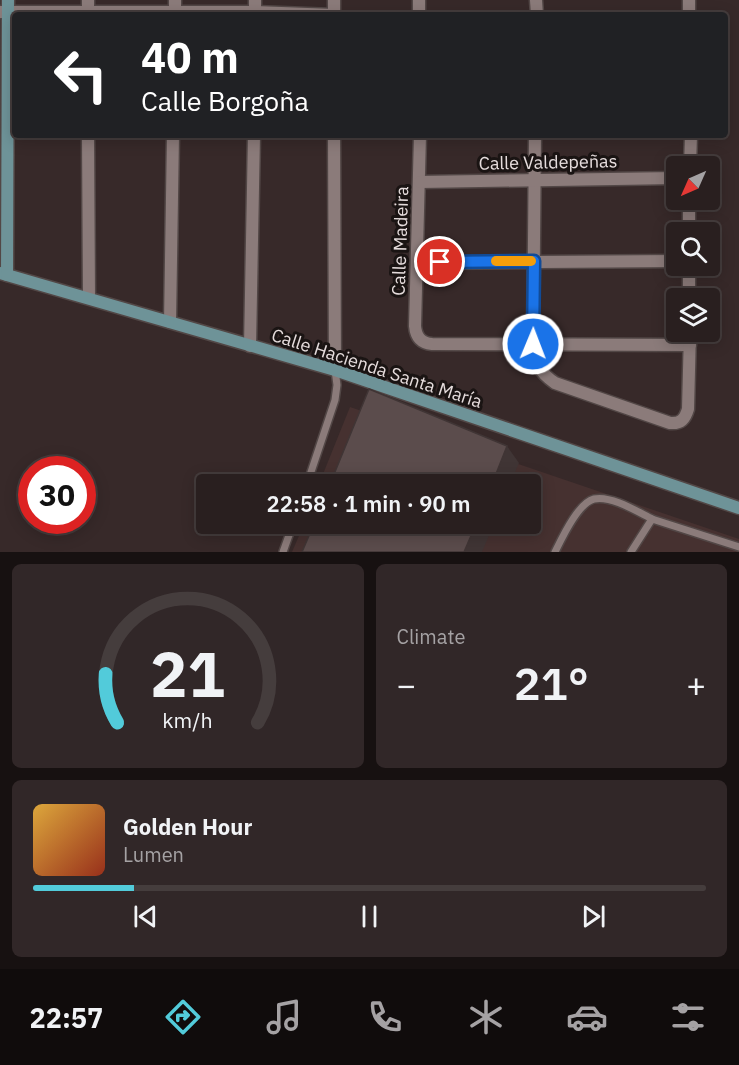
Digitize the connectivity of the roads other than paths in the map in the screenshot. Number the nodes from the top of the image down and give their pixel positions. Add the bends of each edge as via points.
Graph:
1 (8, 0) edge
2 (175, 9) edge
3 (255, 9) edge
4 (123, 12) edge
5 (294, 12) edge
6 (4, 13) edge
7 (88, 138) edge
8 (173, 138) edge
9 (254, 138) edge
10 (334, 138) edge
11 (420, 138) edge
12 (535, 138) edge
13 (691, 138) edge
14 (690, 156) edge
15 (666, 178) edge
16 (533, 180) junction
17 (420, 182) junction
18 (534, 261) junction
19 (666, 261) edge
20 (417, 263) junction
21 (4, 274) edge
22 (89, 297) junction
23 (170, 322) junction
24 (533, 344) junction
25 (690, 345) joint
26 (250, 346) junction
27 (335, 370) junction
28 (310, 474) edge
29 (739, 508) edge
30 (652, 519) junction
31 (289, 534) edge
32 (739, 547) edge
33 (283, 552) edge
34 (555, 552) edge
35 (632, 552) edge

1 - 6 street
2 - 3 street
2 - 4 street
3 - 5 street
6 - 21 street
7 - 22 street
8 - 23 street
9 - 26 street
10 - 27 street
11 - 17 street, Calle Madeira
12 - 16 street
13 - 14 street
15 - 16 street, Calle Valdepeñas
16 - 17 street, Calle Valdepeñas
16 - 18 street
17 - 20 street, Calle Madeira
18 - 19 street
18 - 20 street
18 - 24 street
20 - 24 street, Calle Madeira via 415,326 417,337 425,343
21 - 22 street, Calle Hacienda Santa María
22 - 23 street, Calle Hacienda Santa María
23 - 26 street, Calle Hacienda Santa María
24 - 25 street
24 - 25 street via 540,372 555,383 670,423 684,420 688,409
26 - 27 street, Calle Hacienda Santa María
27 - 28 lane via 335,400
27 - 29 street, Calle Hacienda Santa María
30 - 32 lane
30 - 34 lane via 624,505 593,499 570,523
30 - 35 lane
31 - 33 lane

